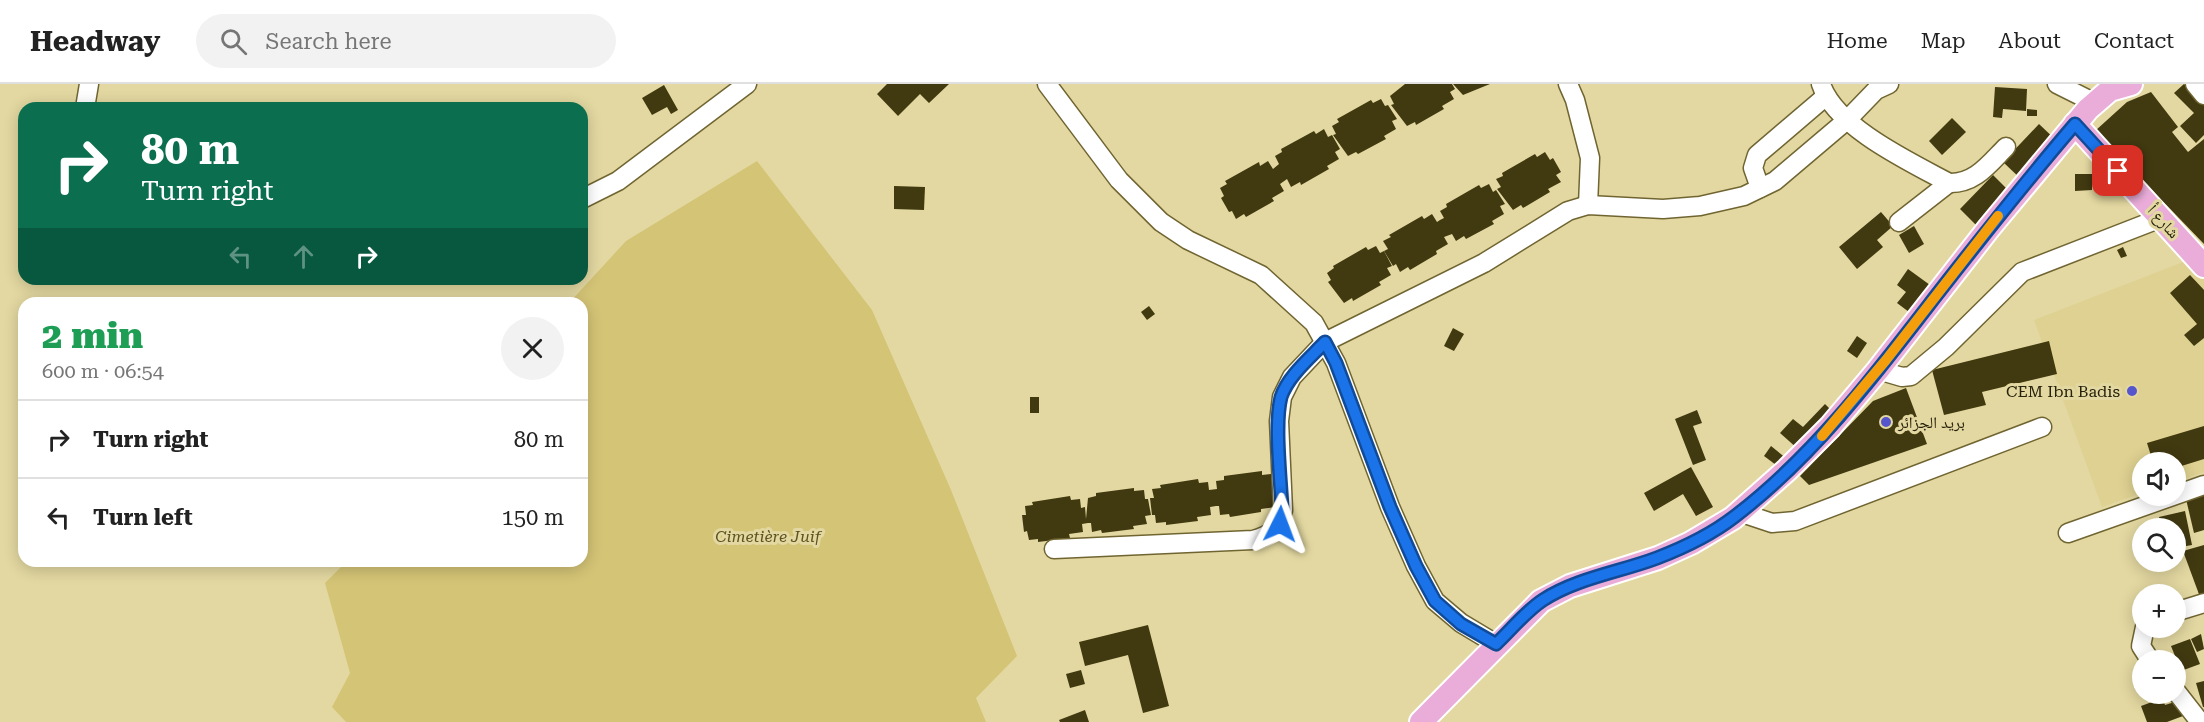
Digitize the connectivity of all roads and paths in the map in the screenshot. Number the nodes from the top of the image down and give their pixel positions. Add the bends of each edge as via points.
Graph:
1 (89, 84) edge
2 (747, 84) edge
3 (1047, 84) edge
4 (1568, 84) edge
5 (1889, 84) edge
6 (2057, 84) edge
7 (2131, 84) edge
8 (2195, 84) edge
9 (1823, 90) edge
10 (2204, 95) edge
11 (86, 102) edge
12 (2095, 103) junction
13 (1847, 120) junction
14 (2075, 124) junction
15 (2006, 147) dead end
16 (1949, 183) junction
17 (1761, 188) junction
18 (588, 196) edge
19 (1588, 205) junction
20 (2161, 218) junction
21 (1899, 222) dead end
22 (2203, 263) edge
23 (1325, 342) junction
24 (1878, 370) junction
25 (2042, 427) dead end
26 (2204, 485) edge
27 (1739, 513) junction
28 (2068, 533) dead end
29 (1054, 549) dead end
30 (2204, 603) edge
31 (2186, 609) edge
32 (1496, 644) junction
33 (2186, 704) edge
34 (1420, 722) edge
35 (2200, 722) edge

1 - 11 street
2 - 18 street via 618,181
3 - 23 street via 1119,180 1161,222 1188,240 1261,275 1314,323
4 - 19 street via 1590,158
5 - 13 street via 1876,90
6 - 12 street
7 - 12 main road via 2110,90
8 - 10 street
9 - 13 street
9 - 17 street via 1757,155 1753,168
12 - 14 main road
13 - 16 street
13 - 17 street via 1775,181
14 - 20 main road, شارع أ
14 - 24 main road
15 - 16 street via 1975,177 1962,184
16 - 21 street
17 - 19 street via 1700,206
19 - 23 street via 1568,212 1484,263
20 - 22 main road, شارع أ
20 - 24 street via 2022,272 1911,376
23 - 29 street via 1292,377 1281,397 1282,510 1280,524 1268,536 1253,540
23 - 32 street via 1390,507 1435,601 1461,624
24 - 27 main road via 1830,427
25 - 27 street via 1795,521 1772,523
26 - 28 street
27 - 32 main road via 1691,543 1570,586 1542,601
30 - 31 street
32 - 34 main road
33 - 35 street

